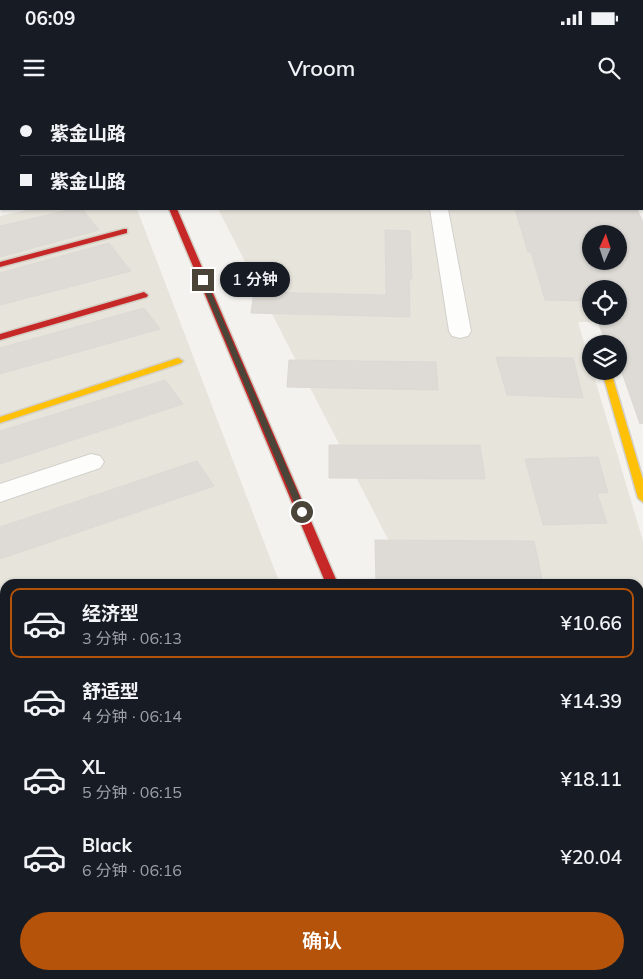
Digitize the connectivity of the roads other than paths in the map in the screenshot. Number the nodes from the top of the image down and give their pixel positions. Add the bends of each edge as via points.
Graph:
1 (173, 210) edge
2 (439, 210) edge
3 (124, 231) dead end
4 (0, 265) edge
5 (144, 294) dead end
6 (460, 332) dead end
7 (0, 337) edge
8 (178, 361) dead end
9 (608, 380) edge
10 (0, 420) edge
11 (91, 462) dead end
12 (0, 493) edge
13 (643, 498) edge
14 (330, 579) edge

1 - 14 street
2 - 6 street
3 - 4 street
5 - 7 street
8 - 10 street
9 - 13 street
11 - 12 street

